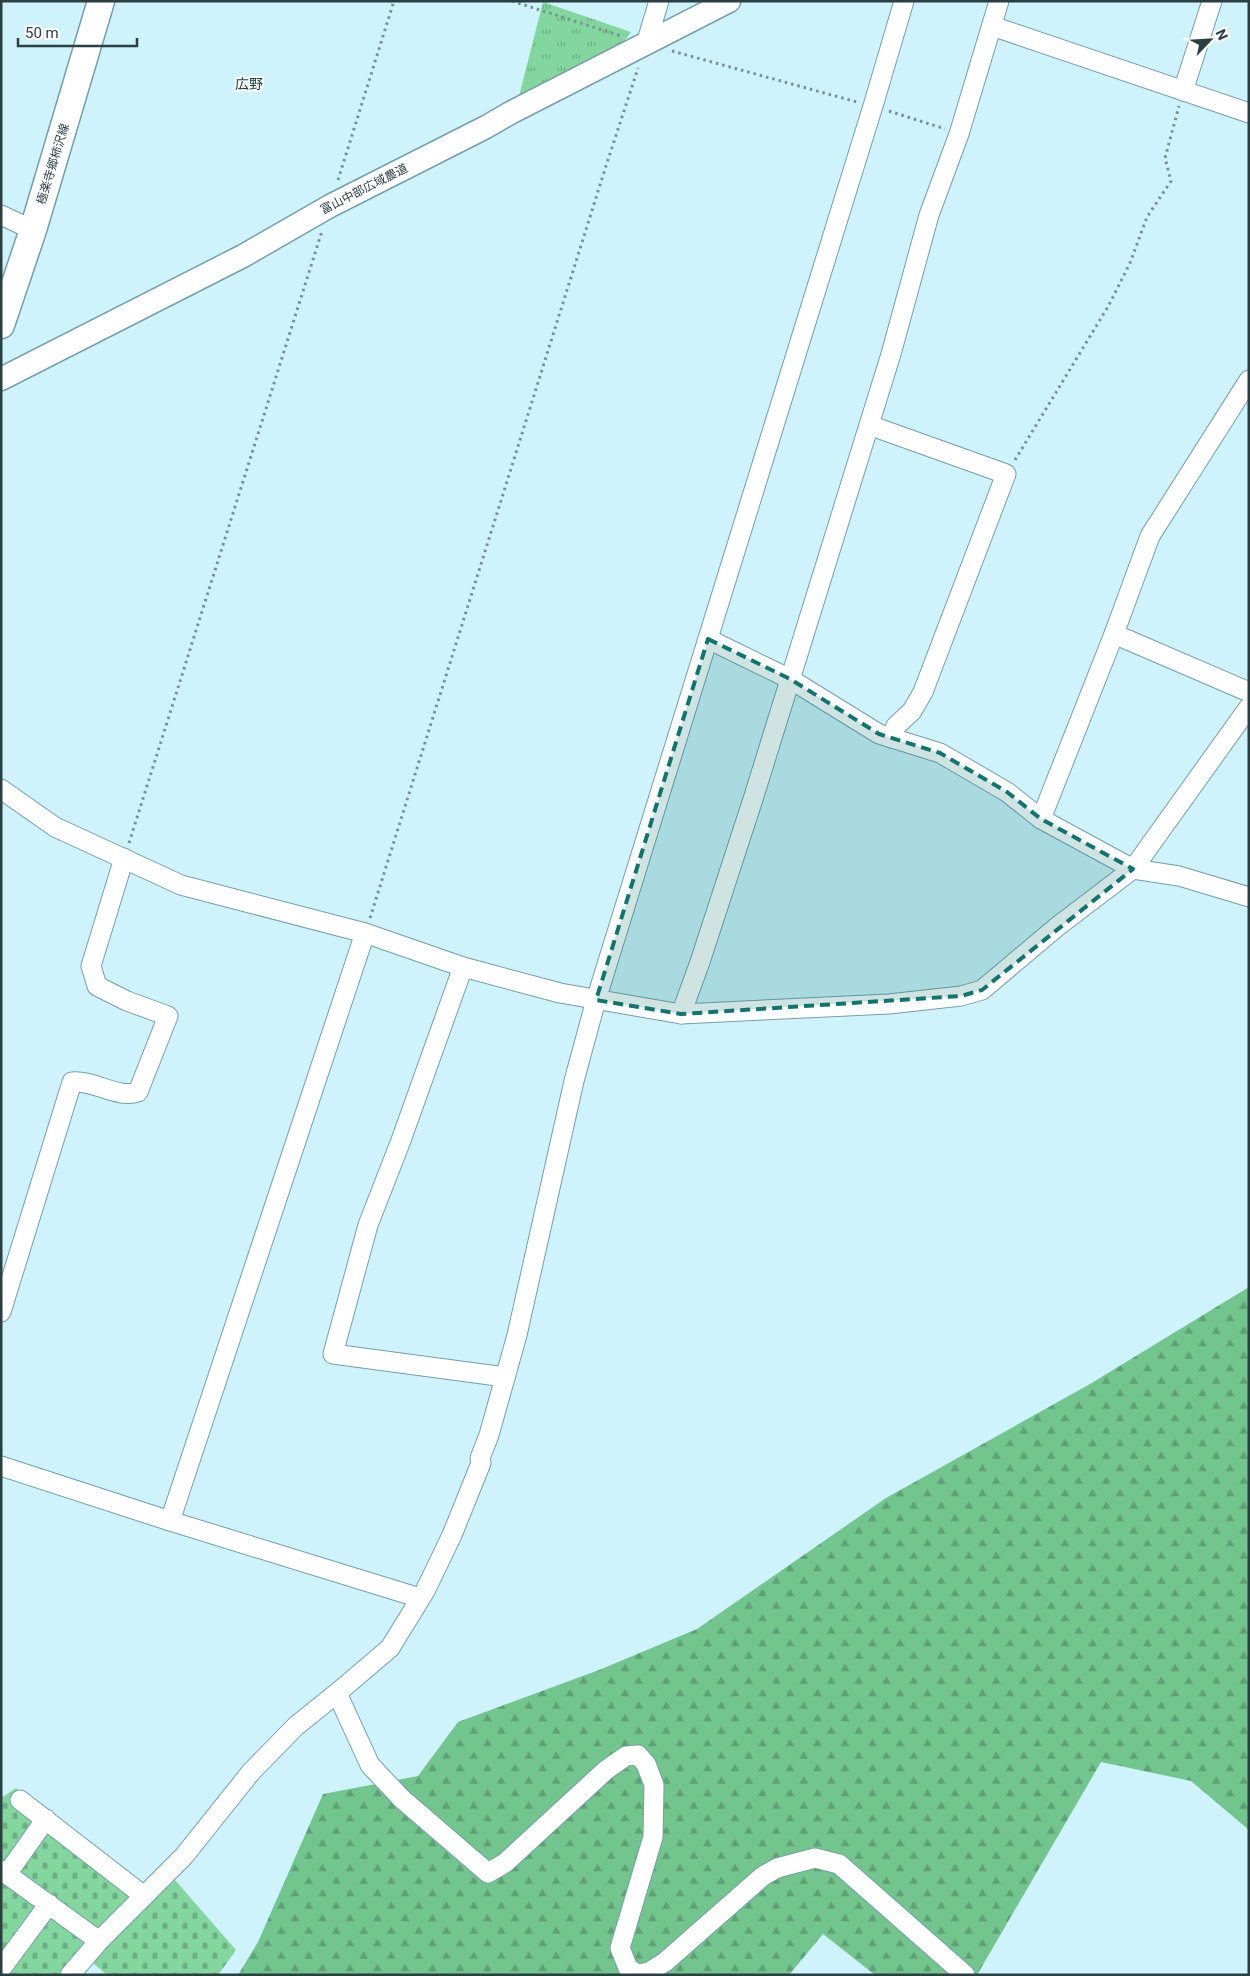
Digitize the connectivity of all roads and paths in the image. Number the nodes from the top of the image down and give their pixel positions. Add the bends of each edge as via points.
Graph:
1 (101, 1) edge
2 (394, 1) edge
3 (512, 1) edge
4 (659, 1) edge
5 (729, 1) edge
6 (904, 1) edge
7 (999, 1) edge
8 (1212, 1) edge
9 (992, 26) junction
10 (646, 44) junction
11 (1183, 90) junction
12 (873, 106) junction
13 (1249, 113) edge
14 (959, 134) junction
15 (330, 206) junction
16 (1, 215) edge
17 (33, 230) junction
18 (1, 325) edge
19 (1, 379) edge
20 (1249, 380) edge
21 (870, 425) junction
22 (1006, 474) junction
23 (1114, 634) junction
24 (708, 639) junction
25 (790, 679) junction
26 (1249, 692) edge
27 (1249, 707) edge
28 (892, 738) junction
29 (1, 789) edge
30 (1041, 819) junction
31 (124, 858) junction
32 (1133, 869) junction
33 (1249, 897) edge
34 (365, 933) junction
35 (463, 967) junction
36 (596, 1000) junction
37 (681, 1014) junction
38 (1, 1312) edge
39 (505, 1377) junction
40 (1, 1466) edge
41 (170, 1521) junction
42 (420, 1598) junction
43 (337, 1693) junction
44 (20, 1800) dead end
45 (46, 1820) junction
46 (4, 1872) edge
47 (144, 1896) junction
48 (48, 1904) junction
49 (99, 1941) junction
50 (1, 1969) edge
51 (70, 1975) edge
52 (965, 1975) edge

1 - 17 main road, 極楽寺郷柿沢線
2 - 15 path
3 - 10 path
4 - 10 street
5 - 10 street, 富山中部広域農道
6 - 12 street
7 - 9 street
8 - 11 street
9 - 11 street
9 - 14 street
10 - 12 path
10 - 15 street, 富山中部広域農道
10 - 34 path
11 - 13 street
11 - 22 path via 1165,158 1171,181 1147,218 1110,305
12 - 14 path
12 - 24 street
14 - 21 street via 929,215
15 - 19 street, 富山中部広域農道 via 243,256
15 - 31 path
16 - 17 street
17 - 18 main road, 極楽寺郷柿沢線
20 - 23 street via 1150,536
21 - 22 street
21 - 25 street
22 - 28 street via 923,692 912,711 896,726
23 - 26 street
23 - 30 street
24 - 25 street
24 - 36 street
25 - 28 street via 879,734
25 - 37 street
27 - 32 street
28 - 30 street via 940,753 1007,792
29 - 31 street via 55,827
30 - 32 street
31 - 34 street via 181,885
31 - 38 street via 91,966 97,986 168,1016 138,1092 129,1095 83,1081 72,1082
32 - 33 street via 1179,876
32 - 37 street via 982,990 961,996 889,1004
34 - 35 street
34 - 41 street
35 - 36 street
35 - 39 street via 368,1226 333,1354
36 - 37 street
36 - 39 street
39 - 42 street via 481,1463 452,1535
40 - 41 street
41 - 42 street
42 - 43 street via 390,1648
43 - 47 street via 296,1726 251,1772 184,1856
43 - 52 street via 370,1765 402,1799 488,1873 505,1863 606,1770 626,1756 638,1755 646,1764 654,1785 654,1837 620,1948 628,1968 637,1974 649,1972 665,1962 762,1876 777,1868 815,1858 839,1864
44 - 45 street
45 - 46 street
45 - 47 street
46 - 48 street
47 - 49 street
48 - 49 street
48 - 50 street
49 - 51 street

